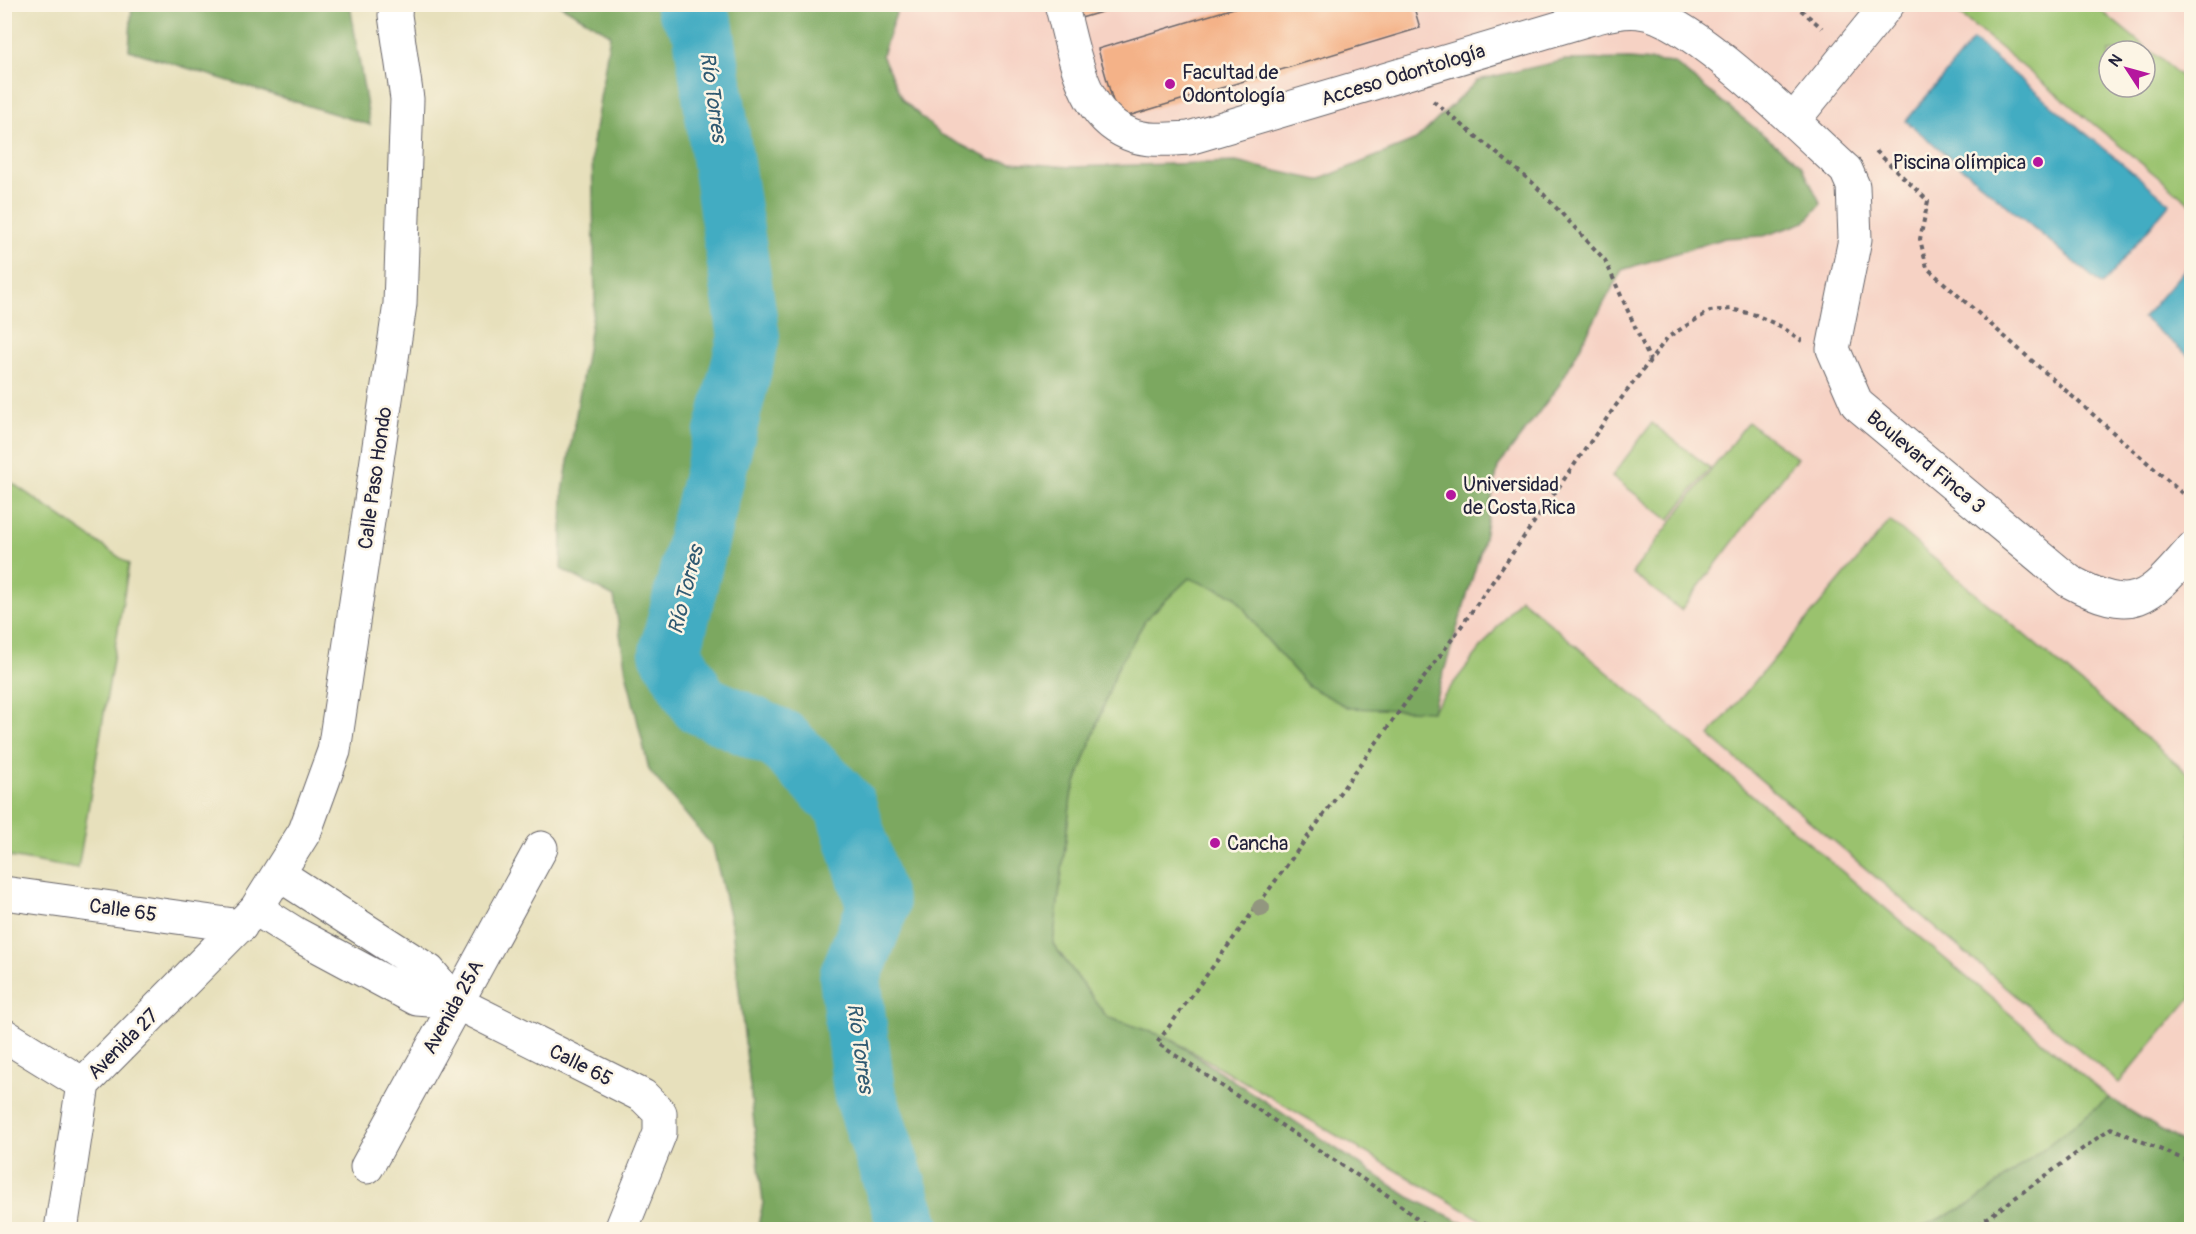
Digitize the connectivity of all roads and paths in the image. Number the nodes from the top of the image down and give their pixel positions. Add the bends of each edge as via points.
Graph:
1 (396, 4) edge
2 (1061, 4) edge
3 (1794, 4) edge
4 (1888, 4) edge
5 (1822, 28) dead end
6 (1431, 99) dead end
7 (1793, 121) junction
8 (1871, 147) dead end
9 (1650, 360) junction
10 (1842, 369) junction
11 (2192, 502) edge
12 (2192, 549) edge
13 (541, 848) dead end
14 (280, 875) junction
15 (4, 893) edge
16 (248, 918) junction
17 (455, 1002) junction
18 (4, 1035) edge
19 (83, 1084) junction
20 (2192, 1163) edge
21 (367, 1167) dead end
22 (1419, 1220) junction
23 (61, 1230) edge
24 (621, 1230) edge
25 (1431, 1230) edge
26 (1438, 1230) edge
27 (1971, 1230) edge

1 - 14 street, Calle Paso Hondo via 407,99 400,304 334,751 305,831
2 - 7 street, Acceso Odontología via 1089,97 1100,114 1142,138 1189,138 1589,19 1641,11 1672,23 1708,48
3 - 5 path
4 - 7 street
6 - 9 path via 1533,183 1605,260
7 - 10 street, Boulevard Finca 3 via 1846,170 1853,186 1855,239 1833,349
8 - 11 path via 1928,201 1920,239 1927,268
9 - 10 path via 1668,337 1687,323 1710,311 1731,309 1782,327
9 - 22 path via 1157,1044
10 - 12 street, Boulevard Finca 3 via 1857,404 2069,581 2098,597 2120,602 2142,597 2165,580
13 - 17 street, Avenida 25A
14 - 16 street, Calle Paso Hondo
14 - 17 street, Calle 65 via 429,971
15 - 16 street, Calle 65
16 - 17 street, Calle 65 via 417,999
16 - 19 street, Avenida 27
17 - 21 street, Avenida 25A
17 - 24 street, Calle 65 via 643,1096 660,1113 660,1133
18 - 19 street
19 - 23 street, Avenida 27
20 - 27 path via 2111,1128
22 - 25 path
22 - 26 path

